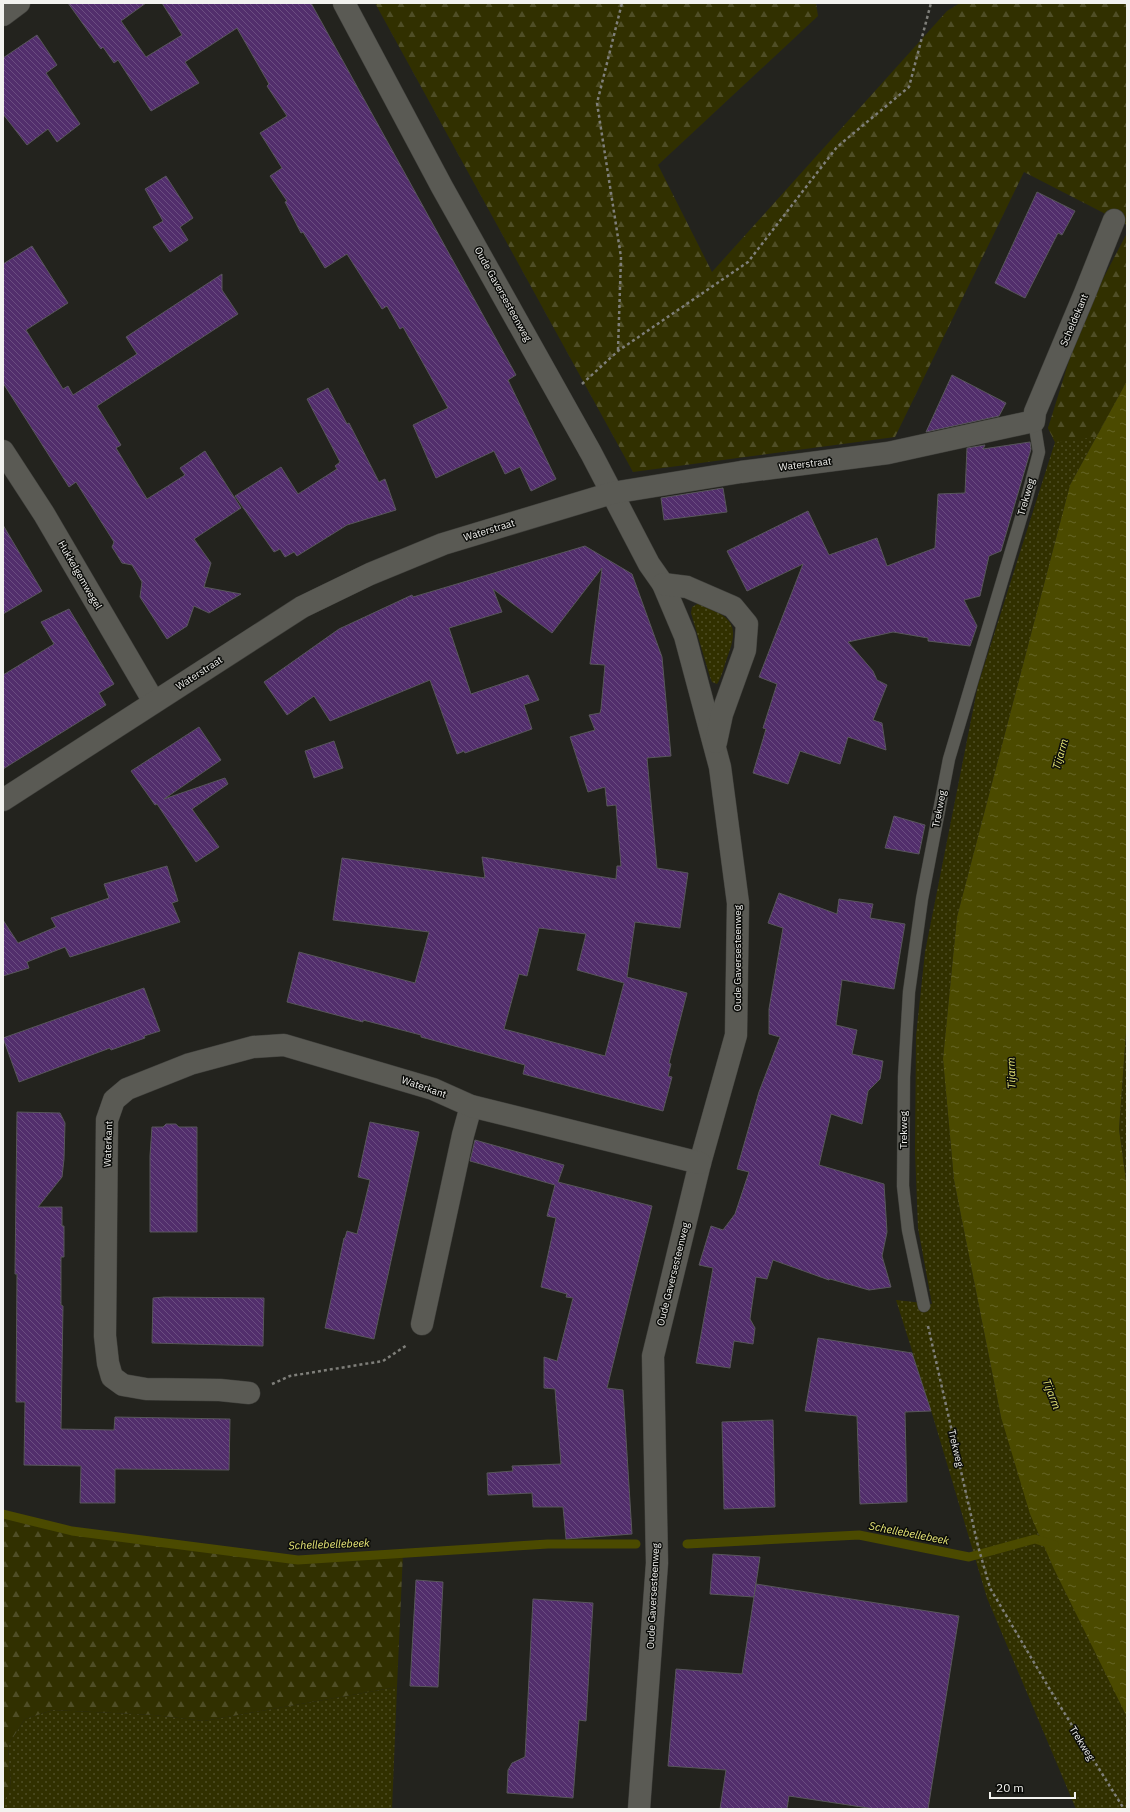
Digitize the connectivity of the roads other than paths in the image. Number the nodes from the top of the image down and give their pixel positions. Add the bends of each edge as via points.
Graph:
1 (19, 3) edge
2 (344, 3) edge
3 (3, 14) edge
4 (1114, 220) dead end
5 (1034, 421) junction
6 (3, 451) edge
7 (612, 493) junction
8 (663, 584) junction
9 (154, 702) junction
10 (715, 746) junction
11 (3, 800) edge
12 (471, 1106) junction
13 (700, 1163) junction
14 (924, 1306) road end
15 (422, 1324) road end
16 (249, 1393) road end
17 (639, 1809) edge

1 - 3 street
2 - 7 street, Oude Gaversesteenweg via 442,187
4 - 5 street, Scheldekant via 1035,412
5 - 7 street, Waterstraat via 888,453 741,472
5 - 14 lane, Trekweg via 1039,452 949,758 922,899 909,992 904,1077 903,1186 908,1230
6 - 9 street, Hukkelgemwegel via 44,514
7 - 8 street, Oude Gaversesteenweg via 649,564
7 - 9 street, Waterstraat via 443,544 370,574 302,607
8 - 10 street, Oude Gaversesteenweg via 685,636
8 - 10 street, Oude Gaversesteenweg via 687,587 733,607 747,624 745,650 722,714
9 - 11 street, Waterstraat
10 - 13 street, Oude Gaversesteenweg via 738,903 736,1035
12 - 13 street, Waterkant
12 - 15 street
12 - 16 street, Waterkant via 433,1089 284,1045 253,1047 190,1064 127,1089 114,1100 107,1120 105,1328 108,1364 112,1377 123,1385 146,1389
13 - 17 street, Oude Gaversesteenweg via 653,1356 657,1563

